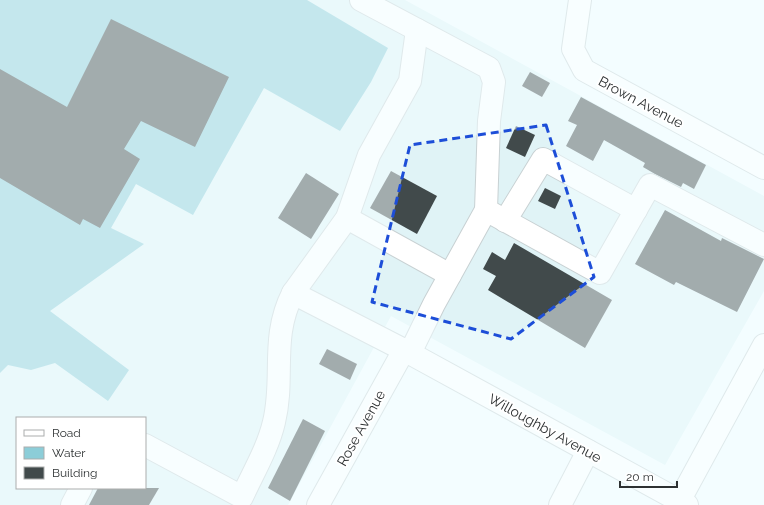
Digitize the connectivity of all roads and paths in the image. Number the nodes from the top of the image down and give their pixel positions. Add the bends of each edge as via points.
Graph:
1 (361, 0) edge
2 (580, 0) edge
3 (417, 30) junction
4 (764, 168) edge
5 (486, 210) junction
6 (636, 210) junction
7 (347, 218) junction
8 (505, 221) junction
9 (764, 244) edge
10 (450, 275) junction
11 (292, 293) junction
12 (764, 345) edge
13 (407, 352) junction
14 (146, 445) edge
15 (588, 451) junction
16 (80, 489) edge
17 (239, 501) edge
18 (681, 504) edge
19 (72, 505) edge
20 (318, 505) edge
21 (560, 505) edge

1 - 3 street
2 - 4 street, Brown Avenue via 573,49 584,70
3 - 5 street via 489,68 494,82 489,122
3 - 7 street via 410,81 369,155
5 - 8 street
5 - 10 street, Rose Avenue
6 - 8 street via 543,159
6 - 8 street via 600,273
6 - 9 street via 650,185
7 - 10 street
7 - 11 street
10 - 13 street, Rose Avenue
11 - 13 street, Willoughby Avenue
11 - 17 street via 285,307 279,337 274,422 260,460
12 - 18 street
13 - 15 street, Willoughby Avenue
13 - 20 street, Rose Avenue
14 - 17 street
15 - 18 street, Willoughby Avenue
15 - 21 street
16 - 19 street

